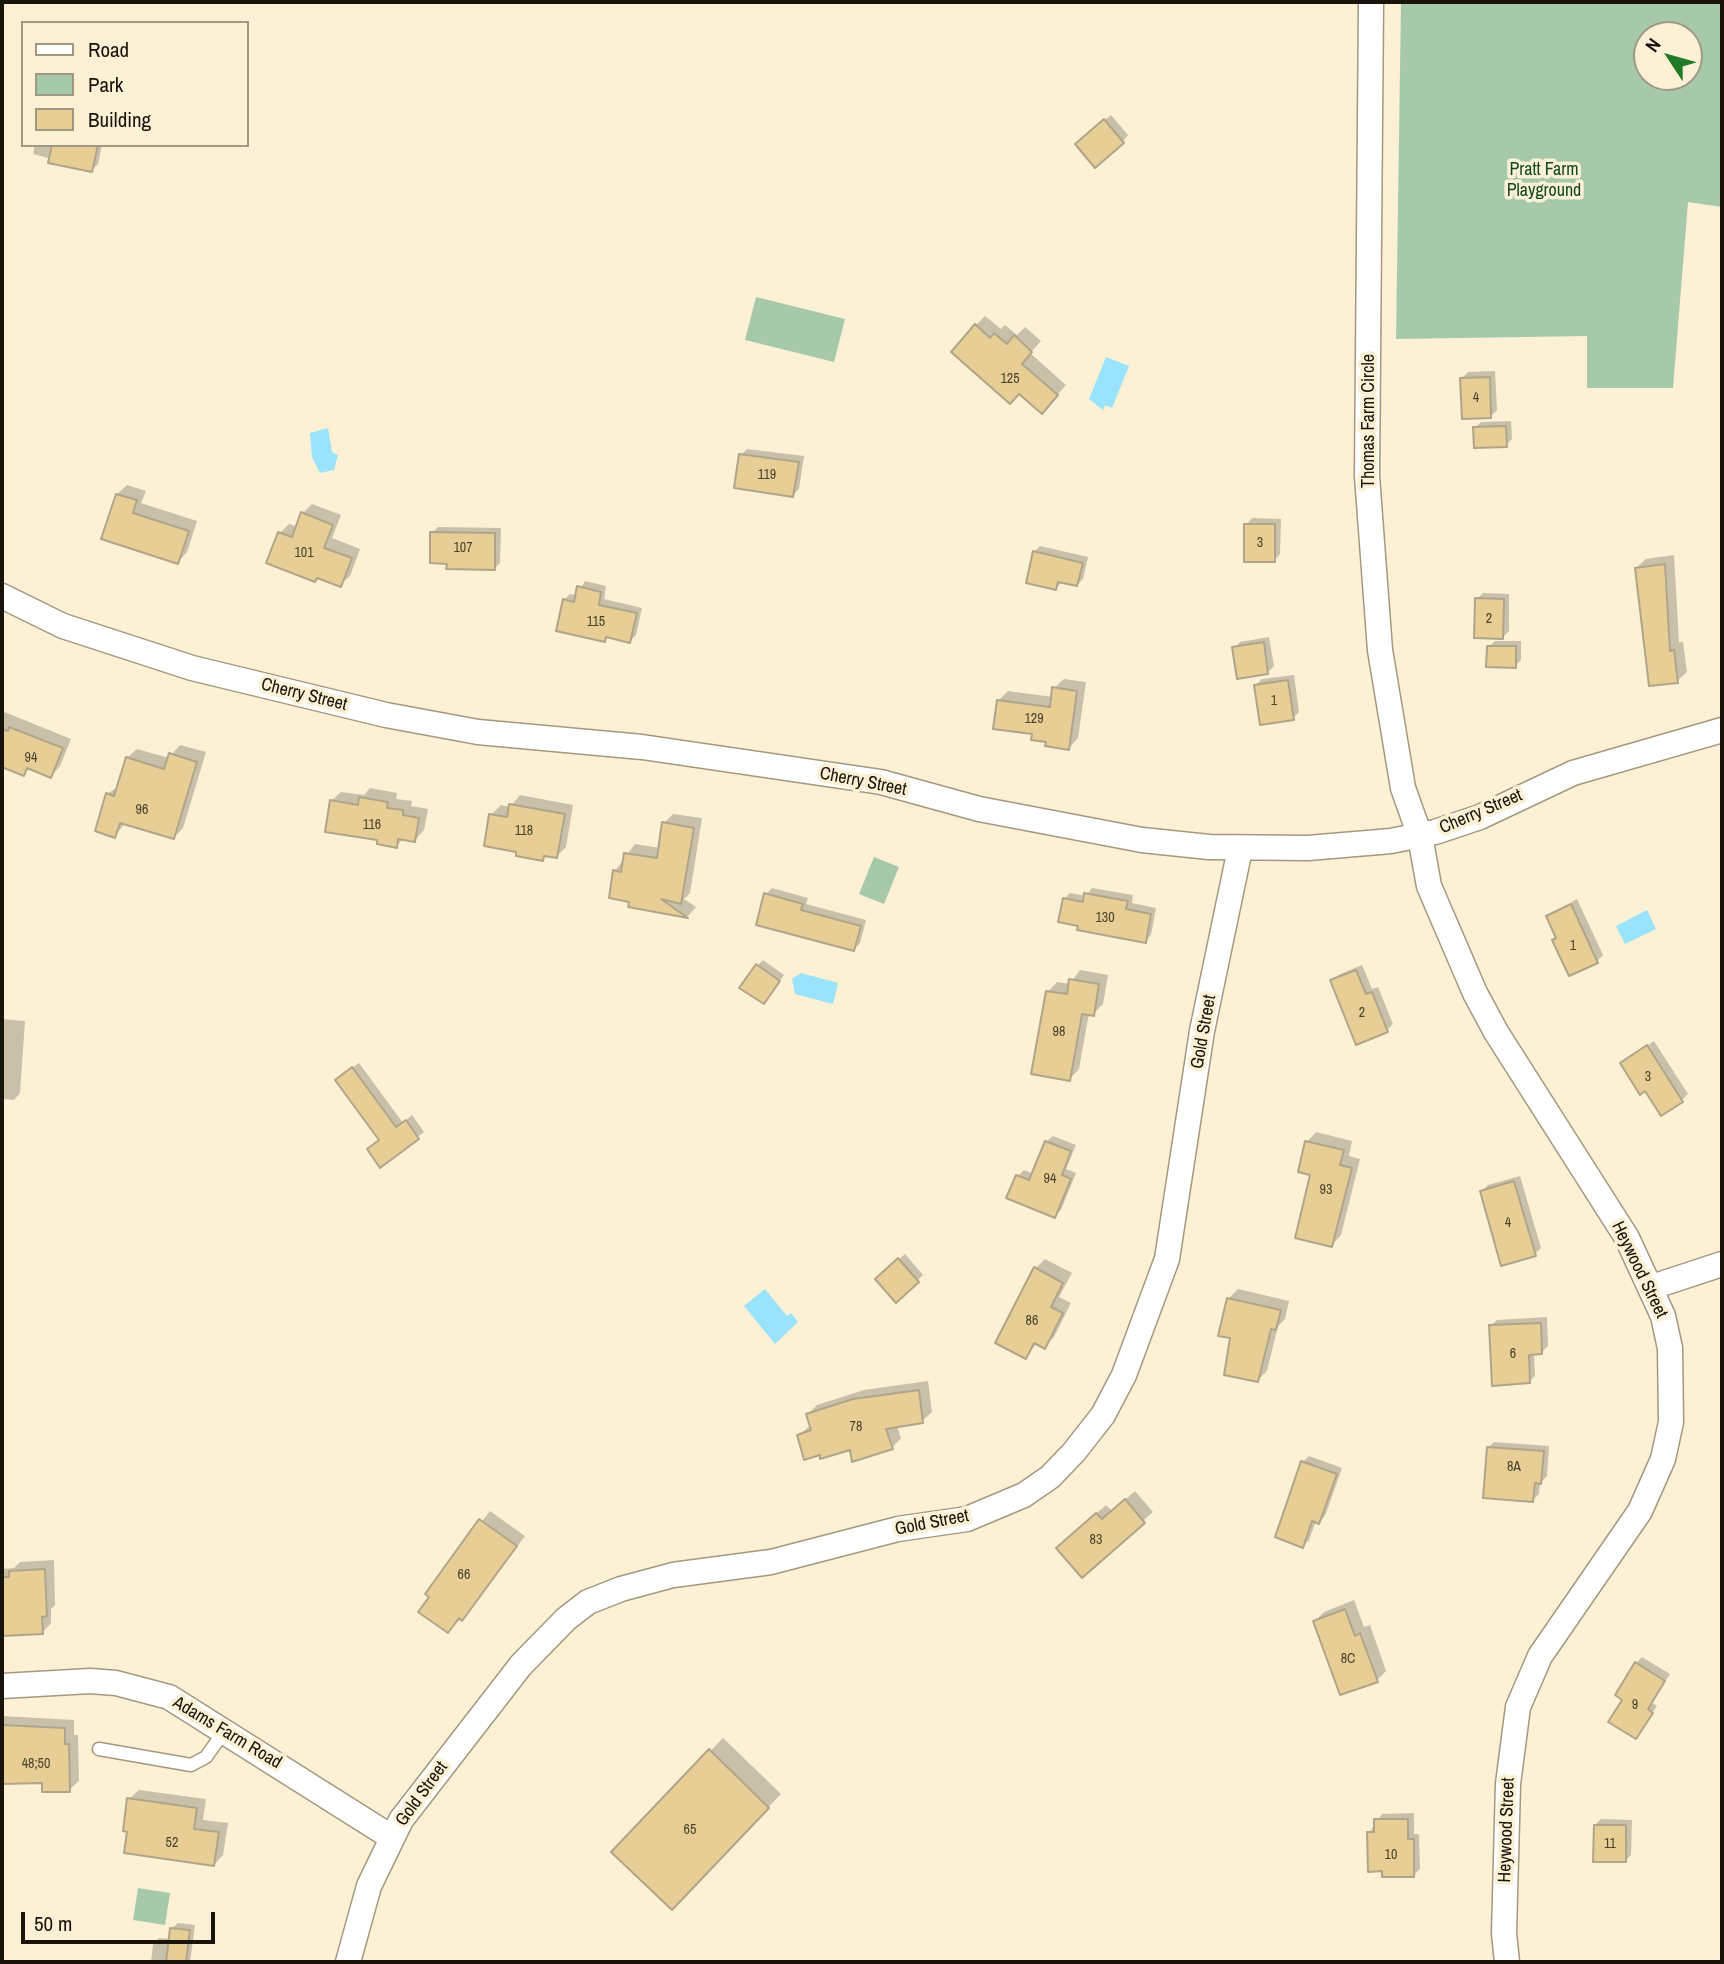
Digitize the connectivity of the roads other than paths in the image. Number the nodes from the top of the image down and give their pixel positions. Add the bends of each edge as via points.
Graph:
1 (1371, 2) edge
2 (2, 596) edge
3 (1722, 730) edge
4 (1420, 836) junction
5 (1241, 849) junction
6 (1722, 1264) edge
7 (1652, 1287) junction
8 (2, 1686) edge
9 (225, 1730) junction
10 (99, 1749) dead end
11 (391, 1837) junction
12 (348, 1962) edge
13 (1507, 1962) edge

1 - 4 street, Thomas Farm Circle via 1370,549 1392,727 1403,789
2 - 5 street, Cherry Street via 63,626 191,668 386,715 478,732 642,747 881,782 951,803 1142,840
3 - 4 street, Cherry Street via 1573,773 1480,817
4 - 5 street, Cherry Street via 1308,848
4 - 7 street, Heywood Street via 1437,909 1475,993 1616,1220
5 - 11 street, Gold Street via 1202,1031 1167,1259 1124,1375 1103,1415 1074,1452 1024,1495 967,1519 898,1529 771,1562 673,1575 588,1602 521,1665 421,1791
6 - 7 street
7 - 13 street, Heywood Street via 1670,1349 1668,1441 1640,1511 1540,1656 1518,1707 1508,1784
8 - 9 street, Adams Farm Road via 116,1683 169,1697
9 - 10 lane via 206,1757 191,1765
9 - 11 street, Adams Farm Road
11 - 12 street, Gold Street via 362,1905

